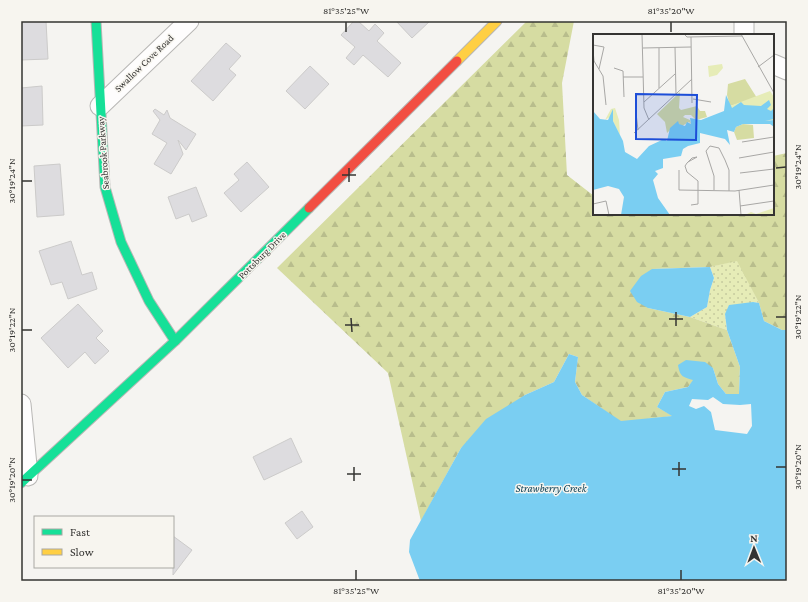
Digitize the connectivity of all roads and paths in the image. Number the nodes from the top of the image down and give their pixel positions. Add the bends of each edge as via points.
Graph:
1 (96, 21) edge
2 (189, 21) edge
3 (497, 21) edge
4 (744, 21) edge
5 (744, 34) edge
6 (774, 64) edge
7 (787, 70) edge
8 (100, 106) junction
9 (175, 341) junction
10 (21, 404) edge
11 (24, 480) edge

1 - 8 street, Seabrook Parkway
2 - 8 street, Swallow Cove Road
3 - 9 street, Pottsburg Drive
4 - 5 street
6 - 7 street
8 - 9 street, Seabrook Parkway via 105,188 121,242 149,301
9 - 11 street, Pottsburg Drive
10 - 11 street

